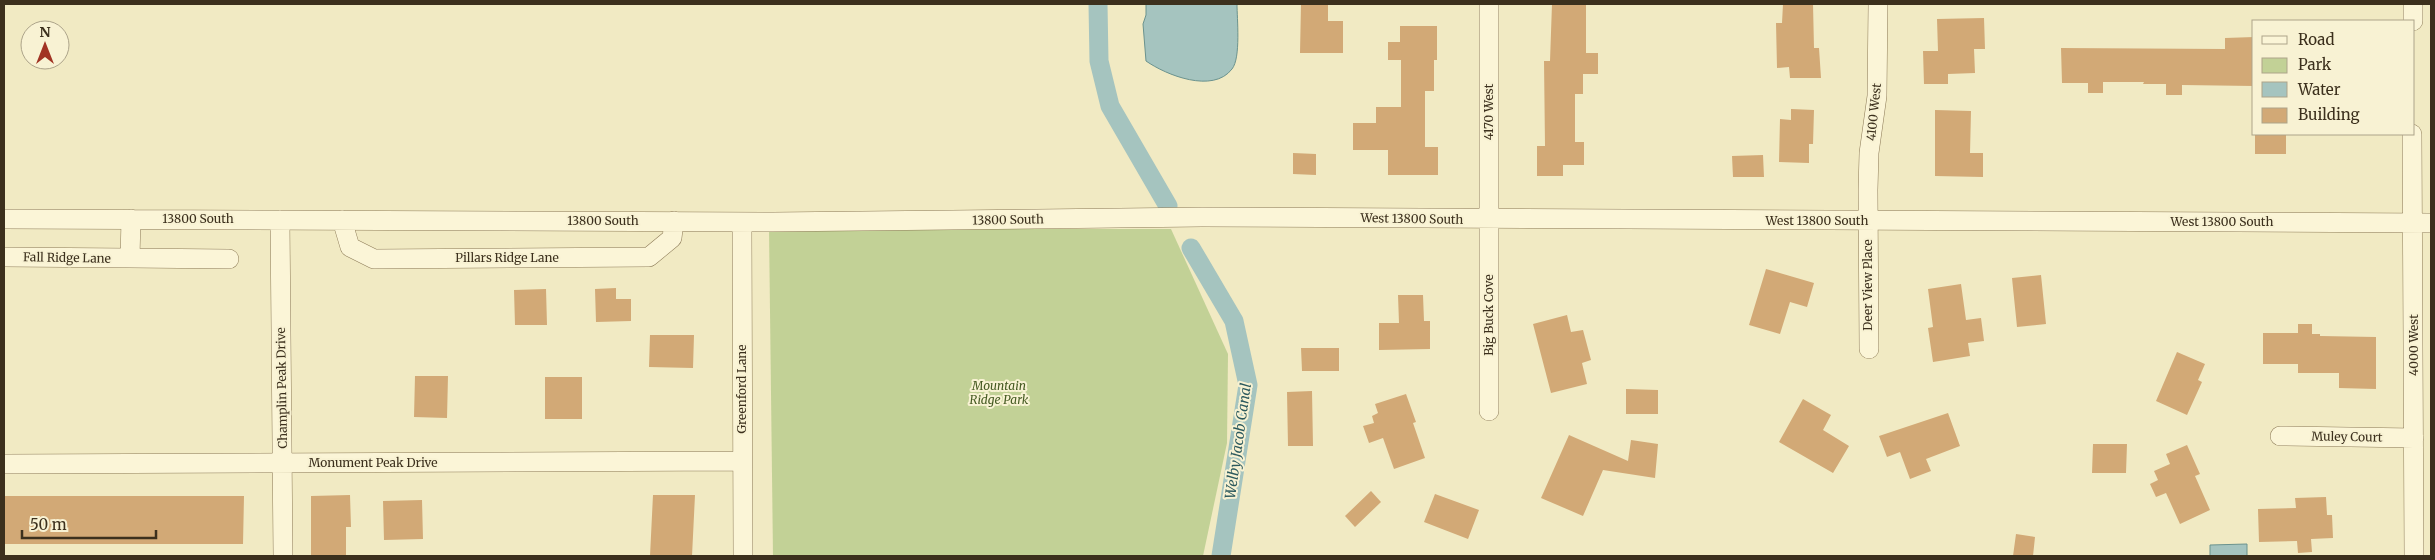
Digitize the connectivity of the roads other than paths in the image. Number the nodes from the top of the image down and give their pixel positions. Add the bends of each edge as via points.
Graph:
1 (1489, 4) edge
2 (1878, 4) edge
3 (2413, 4) edge
4 (2413, 20) edge
5 (2412, 135) edge
6 (1202, 217) joint
7 (4, 219) edge
8 (131, 219) junction
9 (280, 220) junction
10 (342, 220) junction
11 (1490, 220) junction
12 (674, 221) junction
13 (1868, 221) junction
14 (742, 222) junction
15 (2422, 223) edge
16 (4, 257) edge
17 (130, 258) junction
18 (229, 259) dead end
19 (1869, 349) dead end
20 (1489, 411) dead end
21 (2280, 436) dead end
22 (2414, 438) junction
23 (742, 461) junction
24 (283, 463) junction
25 (4, 464) edge
26 (283, 556) edge
27 (743, 556) edge
28 (2414, 556) edge

1 - 11 street, 4170 West
2 - 13 street, 4100 West via 1877,88 1869,153
3 - 4 street
5 - 15 street, 4000 West
6 - 11 street, West 13800 South
6 - 14 street, 13800 South
7 - 8 street, 13800 South
8 - 9 street, 13800 South
8 - 17 street
9 - 10 street, 13800 South
9 - 24 street, Champlin Peak Drive
10 - 12 street, 13800 South
10 - 12 street, Pillars Ridge Lane via 350,247 374,259 650,257 672,238
11 - 13 street, West 13800 South
11 - 20 street, Big Buck Cove
12 - 14 street, 13800 South
13 - 15 street, West 13800 South
13 - 19 street, Deer View Place
14 - 23 street, Greenford Lane
15 - 22 street, 4000 West
16 - 17 street, Fall Ridge Lane
17 - 18 street, Fall Ridge Lane
21 - 22 street, Muley Court
22 - 28 street, 4000 West
23 - 24 street, Monument Peak Drive
23 - 27 street, Greenford Lane
24 - 25 street, Monument Peak Drive
24 - 26 street, Champlin Peak Drive

